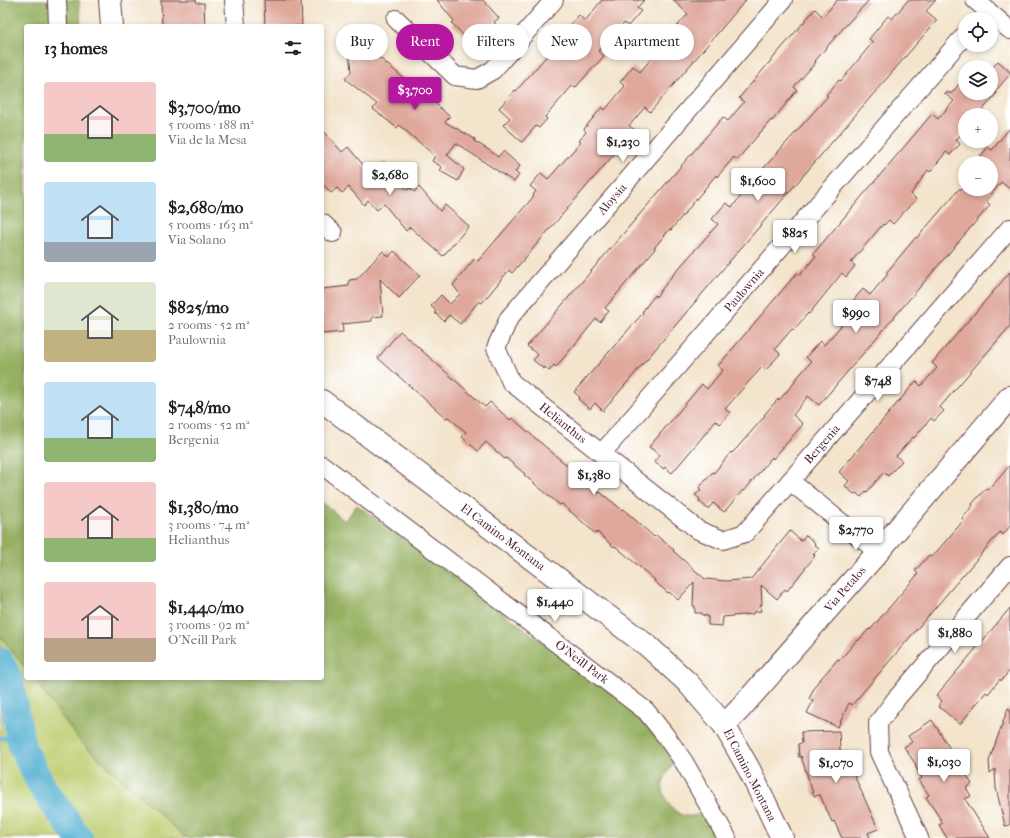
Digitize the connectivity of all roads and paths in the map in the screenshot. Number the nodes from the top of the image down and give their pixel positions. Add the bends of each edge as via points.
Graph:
1 (56, 0) edge
2 (110, 0) edge
3 (234, 0) edge
4 (554, 0) edge
5 (783, 0) edge
6 (980, 10) edge
7 (396, 18) dead end
8 (58, 24) edge
9 (112, 24) edge
10 (236, 24) edge
11 (1010, 30) edge
12 (958, 43) edge
13 (1010, 228) edge
14 (496, 348) joint
15 (1010, 397) edge
16 (324, 403) edge
17 (602, 454) junction
18 (324, 467) edge
19 (790, 481) junction
20 (723, 540) joint
21 (878, 552) junction
22 (1010, 566) edge
23 (724, 725) junction
24 (727, 838) edge
25 (782, 838) edge
26 (919, 838) edge

1 - 8 street
2 - 9 street
3 - 10 street
4 - 7 street via 493,70 477,79 455,76
5 - 14 street, Aloysia via 509,318
6 - 11 street
12 - 17 street, Paulownia
13 - 19 street, Bergenia
14 - 17 street, Helianthus via 511,382
15 - 21 street, Via Petalos
16 - 23 street, El Camino Montana via 648,647 688,683
17 - 20 street, Helianthus via 698,530
18 - 24 street, O'Neill Park via 646,711 684,762
19 - 20 street, Bergenia via 744,533
19 - 21 street
21 - 23 street, Via Petalos
22 - 26 street via 896,699 878,724 879,752
23 - 25 street, El Camino Montana via 750,771

